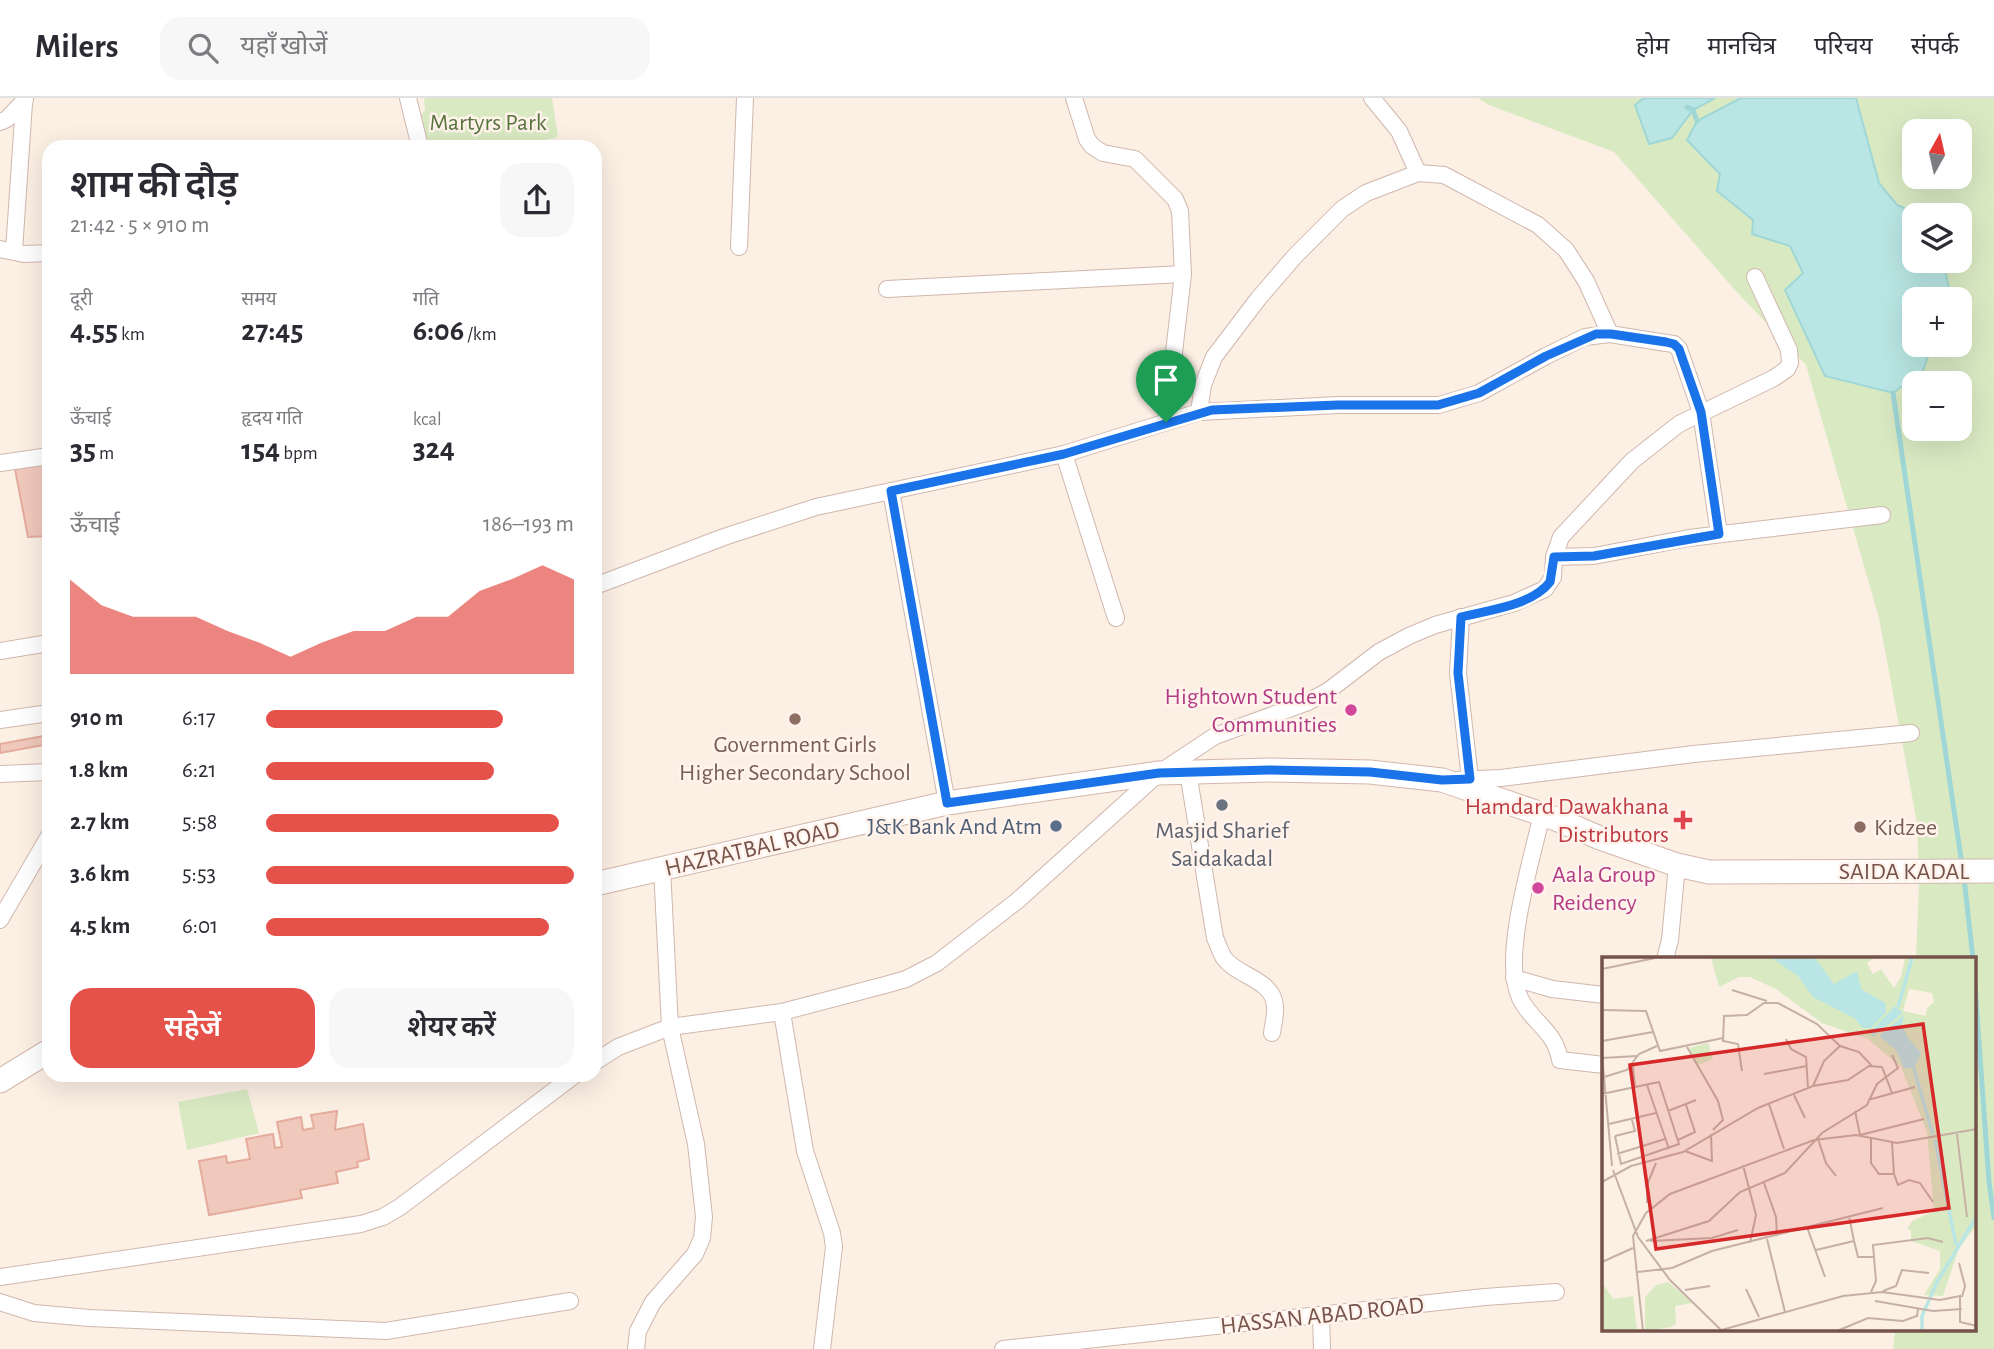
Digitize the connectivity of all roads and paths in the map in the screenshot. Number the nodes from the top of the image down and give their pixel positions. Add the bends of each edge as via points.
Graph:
1 (408, 98) edge
2 (745, 98) edge
3 (1074, 98) edge
4 (1372, 98) edge
5 (25, 100) edge
6 (0, 122) edge
7 (418, 140) edge
8 (1418, 173) junction
9 (739, 247) dead end
10 (7, 250) edge
11 (42, 253) edge
12 (1183, 274) junction
13 (1755, 277) dead end
14 (887, 289) dead end
15 (1611, 334) junction
16 (1199, 412) junction
17 (1701, 412) junction
18 (1166, 422) junction
19 (1064, 454) junction
20 (42, 457) edge
21 (0, 463) edge
22 (891, 491) junction
23 (1882, 515) dead end
24 (1719, 534) junction
25 (1554, 557) junction
26 (602, 583) edge
27 (1461, 617) junction
28 (1116, 618) dead end
29 (42, 644) edge
30 (0, 651) edge
31 (42, 714) edge
32 (0, 719) edge
33 (1911, 733) dead end
34 (42, 772) edge
35 (1188, 772) junction
36 (1159, 773) junction
37 (0, 774) edge
38 (1470, 779) junction
39 (1442, 780) junction
40 (947, 803) junction
41 (1542, 814) junction
42 (42, 848) edge
43 (1677, 865) junction
44 (662, 868) junction
45 (1994, 870) edge
46 (1813, 872) joint
47 (602, 882) edge
48 (0, 920) edge
49 (1666, 957) edge
50 (1514, 978) junction
51 (1602, 995) edge
52 (782, 1012) junction
53 (670, 1027) junction
54 (1272, 1033) dead end
55 (42, 1055) edge
56 (602, 1057) edge
57 (1602, 1065) edge
58 (0, 1081) edge
59 (566, 1082) edge
60 (0, 1277) edge
61 (1556, 1292) dead end
62 (570, 1301) dead end
63 (0, 1303) edge
64 (1321, 1315) junction
65 (1032, 1347) edge
66 (635, 1349) edge
67 (822, 1349) edge
68 (1003, 1349) edge
69 (1322, 1349) edge

1 - 7 street
2 - 9 street
3 - 12 street via 1092,146 1103,153 1135,159 1175,200 1180,211
4 - 8 street via 1399,131
5 - 6 street
5 - 10 street
8 - 15 street via 1444,175 1538,225 1566,250
8 - 16 street via 1366,193 1342,209 1295,256 1214,357
10 - 11 street
12 - 14 street
12 - 18 street
13 - 17 street via 1789,350 1790,363 1774,378
15 - 16 street via 1585,337 1479,393 1438,405
15 - 17 street via 1674,344
16 - 18 street
17 - 24 street
17 - 25 street via 1632,461 1561,537
18 - 19 street
19 - 22 street
19 - 28 street
20 - 21 street
22 - 26 street via 816,507
22 - 40 street
23 - 24 street
24 - 25 street via 1594,556
25 - 27 street via 1550,582 1536,595
27 - 36 street via 1379,652 1308,702 1215,736
27 - 38 street via 1459,683
29 - 30 street
31 - 32 street
33 - 38 street
34 - 37 street
35 - 36 main road, HAZRATBAL ROAD
35 - 39 main road, HAZRATBAL ROAD via 1370,772
35 - 54 street via 1215,938 1225,960 1261,983 1273,997
36 - 40 main road, HAZRATBAL ROAD
36 - 52 street via 1017,901 937,963 906,979
38 - 39 street
39 - 41 main road, HAZRATBAL ROAD
40 - 44 main road, HAZRATBAL ROAD
41 - 43 main road, HAZRATBAL ROAD
41 - 50 street via 1516,931
42 - 48 street
43 - 46 main road, HAZRATBAL ROAD via 1709,872
43 - 49 street
44 - 47 main road, HAZRATBAL ROAD
44 - 53 street
45 - 46 main road, SAIDA KADAL
50 - 51 street via 1552,989
50 - 57 street via 1520,999 1552,1037 1560,1060
52 - 53 street
52 - 67 street via 804,1151 834,1247
53 - 56 street
53 - 66 street via 696,1144 702,1238 695,1254 653,1302 638,1331
55 - 58 main road
59 - 60 street via 383,1217 361,1224
61 - 64 street, HASSAN ABAD ROAD
62 - 63 street via 386,1331 89,1318 34,1313
64 - 65 street, HASSAN ABAD ROAD
64 - 69 street
65 - 68 street, HASSAN ABAD ROAD

